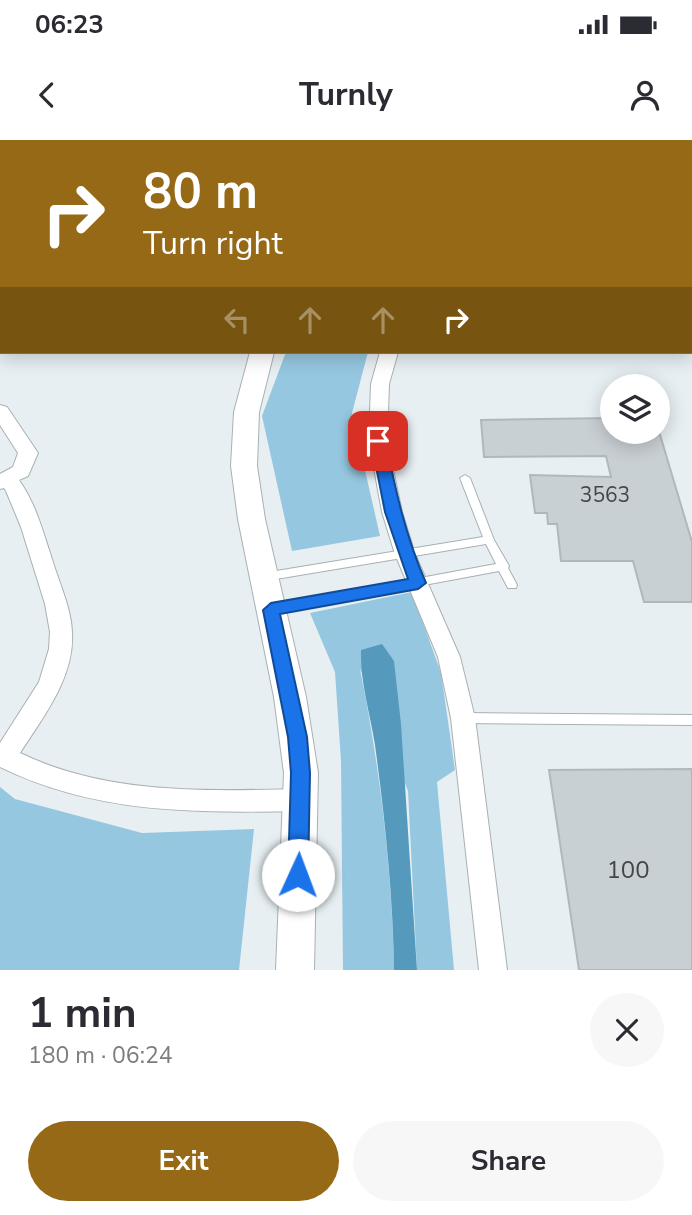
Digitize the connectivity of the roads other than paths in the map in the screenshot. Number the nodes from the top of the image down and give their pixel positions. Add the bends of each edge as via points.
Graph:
1 (261, 354) edge
2 (388, 354) edge
3 (0, 411) edge
4 (465, 478) dead end
5 (4, 480) edge
6 (489, 540) junction
7 (405, 554) junction
8 (504, 566) junction
9 (264, 577) junction
10 (418, 583) junction
11 (512, 585) dead end
12 (271, 610) junction
13 (463, 718) junction
14 (692, 720) edge
15 (2, 756) edge
16 (300, 800) junction
17 (295, 970) edge
18 (493, 970) edge

1 - 9 street via 247,399 243,439 249,517
2 - 7 street via 380,384 378,441
3 - 5 street via 28,453 21,471
4 - 6 lane
5 - 15 street via 24,504 61,633 50,683
6 - 7 lane
6 - 8 lane
7 - 9 lane
7 - 10 street
8 - 10 lane
8 - 11 lane
9 - 12 street
10 - 12 lane
10 - 13 street via 449,657
12 - 16 street via 297,737
13 - 14 lane
13 - 18 street
15 - 16 street via 98,790 160,800
16 - 17 street

